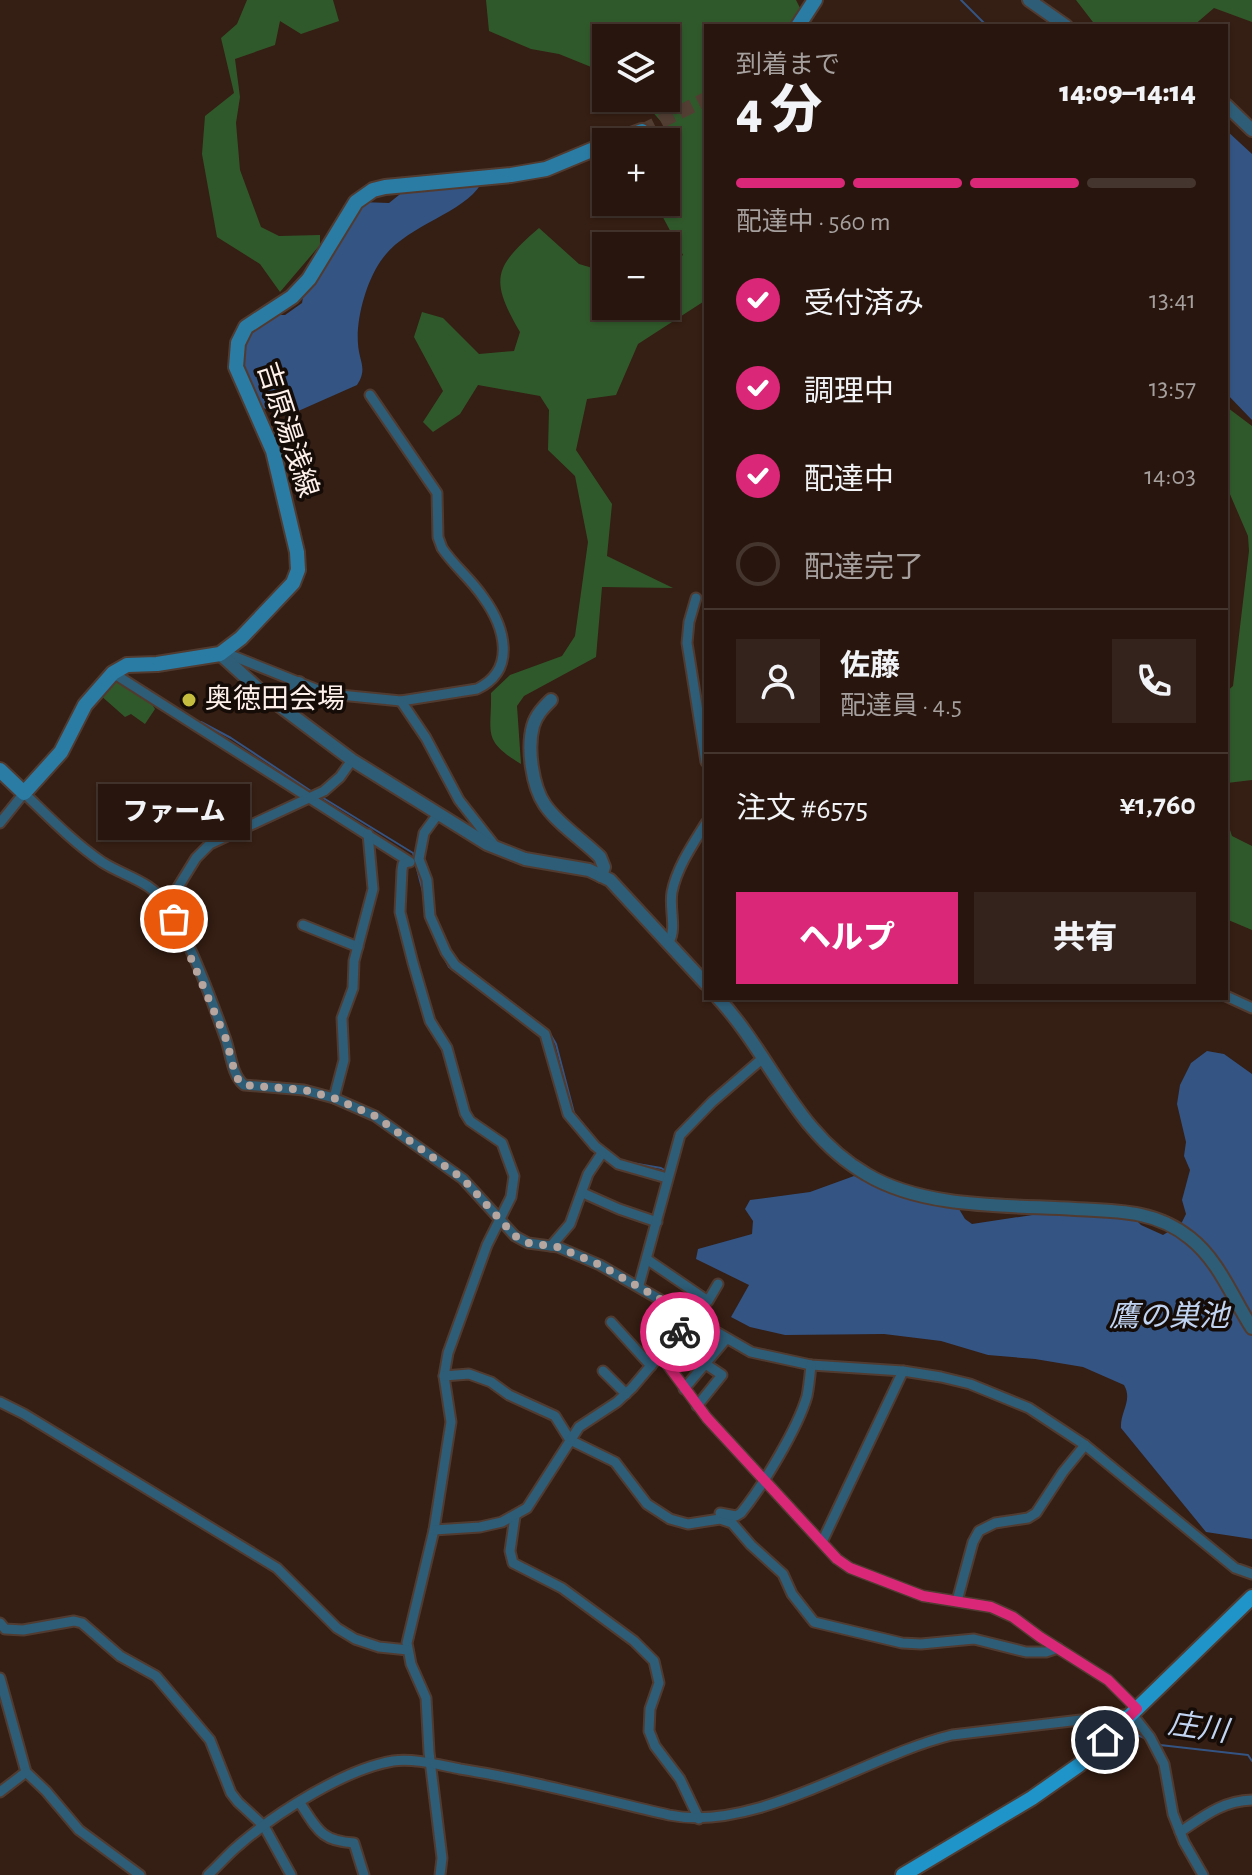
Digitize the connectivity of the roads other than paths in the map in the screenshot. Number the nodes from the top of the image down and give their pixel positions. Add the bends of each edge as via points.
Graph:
1 (815, 0) edge
2 (1029, 0) edge
3 (799, 24) edge
4 (1063, 24) edge
5 (1228, 107) edge
6 (1252, 130) edge
7 (592, 150) edge
8 (370, 395) dead end
9 (696, 598) dead end
10 (221, 653) junction
11 (113, 673) junction
12 (299, 683) junction
13 (551, 700) dead end
14 (401, 701) junction
15 (279, 705) junction
16 (704, 749) edge
17 (352, 760) junction
18 (0, 770) edge
19 (24, 793) junction
20 (311, 798) junction
21 (438, 814) junction
22 (0, 823) edge
23 (704, 826) edge
24 (368, 834) junction
25 (497, 849) junction
26 (414, 860) junction
27 (601, 876) junction
28 (167, 905) junction
29 (303, 925) dead end
30 (669, 942) junction
31 (358, 947) junction
32 (704, 982) edge
33 (1228, 997) edge
34 (720, 1000) edge
35 (1252, 1008) edge
36 (763, 1058) junction
37 (334, 1098) junction
38 (602, 1153) junction
39 (667, 1178) junction
40 (583, 1193) junction
41 (500, 1222) junction
42 (657, 1222) junction
43 (551, 1246) junction
44 (648, 1260) junction
45 (718, 1284) dead end
46 (639, 1285) junction
47 (692, 1317) junction
48 (611, 1322) dead end
49 (1252, 1328) edge
50 (726, 1339) junction
51 (661, 1356) junction
52 (707, 1365) junction
53 (811, 1365) junction
54 (651, 1366) junction
55 (603, 1371) dead end
56 (903, 1371) junction
57 (444, 1376) junction
58 (684, 1389) junction
59 (626, 1394) junction
60 (0, 1402) edge
61 (697, 1406) junction
62 (570, 1440) junction
63 (1085, 1445) junction
64 (764, 1480) junction
65 (515, 1516) junction
66 (707, 1521) junction
67 (434, 1530) junction
68 (822, 1542) junction
69 (1252, 1574) edge
70 (1252, 1597) edge
71 (957, 1601) junction
72 (2, 1630) edge
73 (1058, 1648) junction
74 (408, 1650) junction
75 (0, 1678) edge
76 (1134, 1711) junction
77 (430, 1764) junction
78 (26, 1772) junction
79 (0, 1792) edge
80 (1252, 1800) edge
81 (300, 1803) junction
82 (699, 1819) junction
83 (264, 1826) junction
84 (1180, 1832) junction
85 (140, 1875) edge
86 (208, 1875) edge
87 (291, 1875) edge
88 (364, 1875) edge
89 (440, 1875) edge
90 (903, 1875) edge
91 (1203, 1875) edge

1 - 3 main road
2 - 4 street
5 - 6 street
7 - 10 main road, 吉原湯浅線 via 546,169 373,190 356,202 309,279 292,297 246,327 236,367 273,451 298,570 281,599
8 - 14 street via 437,493 442,548 490,606 503,645 501,669 488,684
9 - 16 street via 687,643
10 - 11 main road via 127,665
10 - 12 street
10 - 15 street
11 - 19 main road via 85,705 61,752
11 - 20 street
12 - 14 street via 329,693
12 - 15 street
13 - 27 street via 532,729 537,789 549,810 600,857
14 - 25 street via 459,800
15 - 17 street
17 - 20 street via 335,783
17 - 21 street
18 - 19 main road
19 - 22 street
19 - 28 street via 71,839 154,889
20 - 24 street
20 - 28 street via 210,844
21 - 25 street
21 - 26 street
23 - 30 street via 671,894 674,934
24 - 26 street
24 - 31 street via 373,889
25 - 27 street
26 - 38 street via 427,880 430,916 446,952 455,965 545,1034 568,1114
26 - 41 street via 403,864 400,912 430,1021 447,1048 465,1113 502,1143 514,1176
27 - 30 street
28 - 37 street via 239,1081
29 - 31 street
30 - 32 street
31 - 37 street via 341,1024 344,1060
33 - 35 street
34 - 36 street
36 - 39 street via 680,1135
36 - 49 street via 816,1134 867,1175 928,1198 1148,1215 1172,1225 1210,1258
37 - 41 street via 375,1116 463,1179
38 - 39 street via 626,1168
38 - 40 street
39 - 42 street
40 - 42 street
40 - 43 street via 570,1224
41 - 43 street via 528,1243
41 - 57 street via 460,1315
42 - 44 street
43 - 46 street
44 - 45 street via 708,1301
44 - 46 street
46 - 47 street
47 - 50 street
47 - 51 street
48 - 54 street
50 - 52 street
50 - 53 street via 751,1352
51 - 54 street
51 - 58 street
52 - 58 street
52 - 61 street via 722,1375
53 - 56 street
53 - 64 street via 801,1412
54 - 59 street
55 - 59 street
56 - 63 street via 970,1384 1029,1408
56 - 68 street
57 - 62 street via 469,1374 491,1382 555,1416
57 - 67 street via 451,1422
58 - 61 street
59 - 62 street via 579,1427
60 - 74 street via 277,1568 355,1639
61 - 64 street
62 - 65 street via 539,1493
62 - 66 street via 615,1462 655,1511 683,1524
63 - 69 street via 1235,1568
63 - 71 street via 1036,1513 979,1531
64 - 66 street via 738,1516 715,1513
64 - 68 street
65 - 67 street via 480,1527
65 - 82 street via 513,1563 562,1588 654,1661 659,1683 649,1731
66 - 73 street via 732,1523 783,1574 814,1622 902,1643 974,1639 1026,1652
67 - 74 street
68 - 71 street via 850,1568 923,1596
70 - 76 main road
71 - 73 street via 1013,1617
72 - 83 street via 82,1623 120,1656 156,1676 210,1740 231,1793
73 - 76 street via 1108,1680
74 - 77 street via 426,1698
75 - 78 street
76 - 82 street via 923,1742 746,1811
76 - 84 street via 1164,1764
76 - 90 main road via 1063,1777
77 - 81 street via 398,1761 375,1766
77 - 82 street
77 - 89 street
78 - 79 street
78 - 85 street via 79,1830
80 - 84 street via 1208,1811
81 - 83 street
81 - 88 street via 322,1835 354,1843
83 - 86 street
83 - 87 street
84 - 91 street

